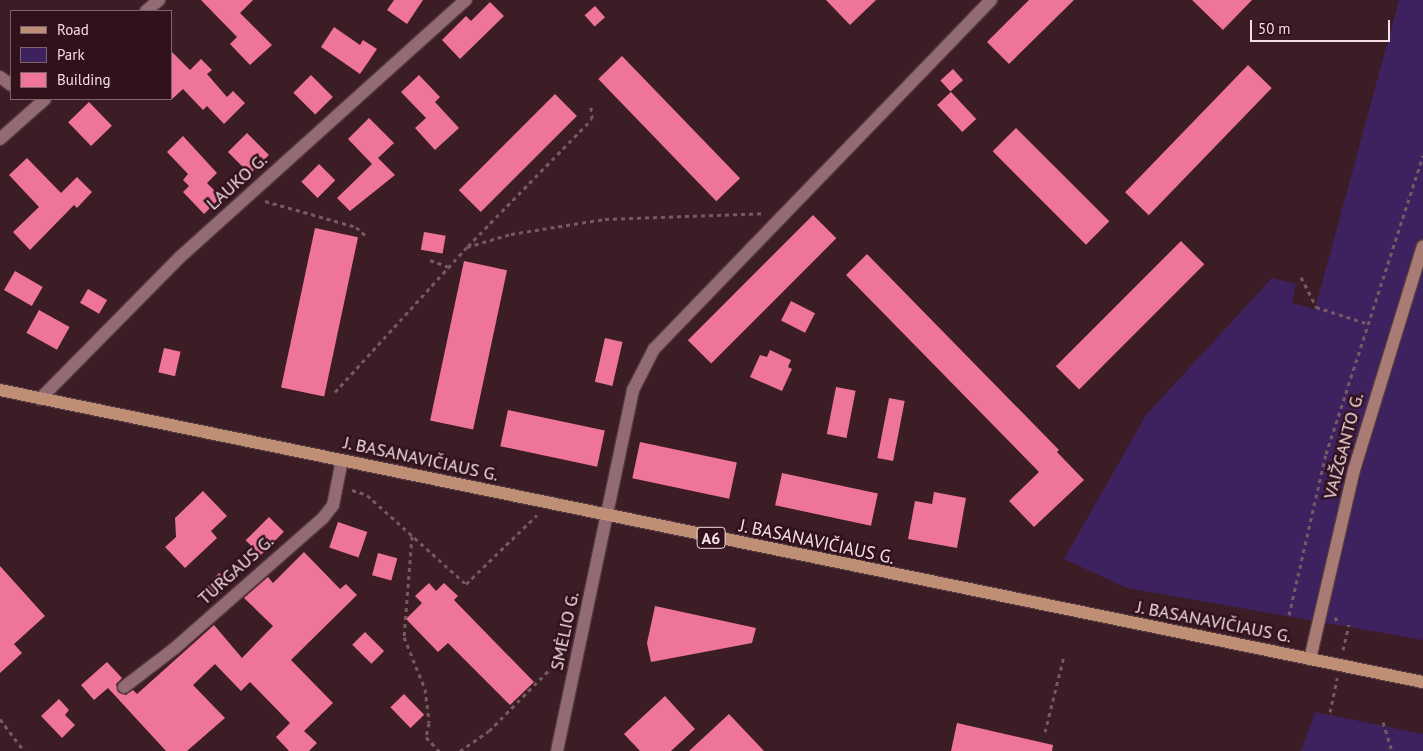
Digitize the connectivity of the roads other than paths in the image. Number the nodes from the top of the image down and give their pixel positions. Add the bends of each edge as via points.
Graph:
1 (159, 0) edge
2 (466, 0) edge
3 (991, 0) edge
4 (147, 10) edge
5 (36, 101) edge
6 (0, 139) edge
7 (1423, 246) edge
8 (0, 390) edge
9 (40, 399) junction
10 (342, 460) junction
11 (606, 517) junction
12 (1310, 659) junction
13 (1423, 682) edge
14 (124, 687) dead end
15 (557, 751) edge

1 - 4 street
2 - 9 street, LAUKO G. via 179,258
3 - 11 street, SMĖLIO G. via 654,349 633,390
5 - 6 street
7 - 12 main road, VAIŽGANTO G. via 1354,470
8 - 9 main road, J. BASANAVIČIAUS G. / A6
9 - 10 main road, J. BASANAVIČIAUS G. / A6
10 - 11 main road, J. BASANAVIČIAUS G. / A6
10 - 14 street, TURGAUS G. via 333,505 323,518 175,648
11 - 12 main road, J. BASANAVIČIAUS G. / A6
11 - 15 street, SMĖLIO G.
12 - 13 main road, J. BASANAVIČIAUS G. / A6

